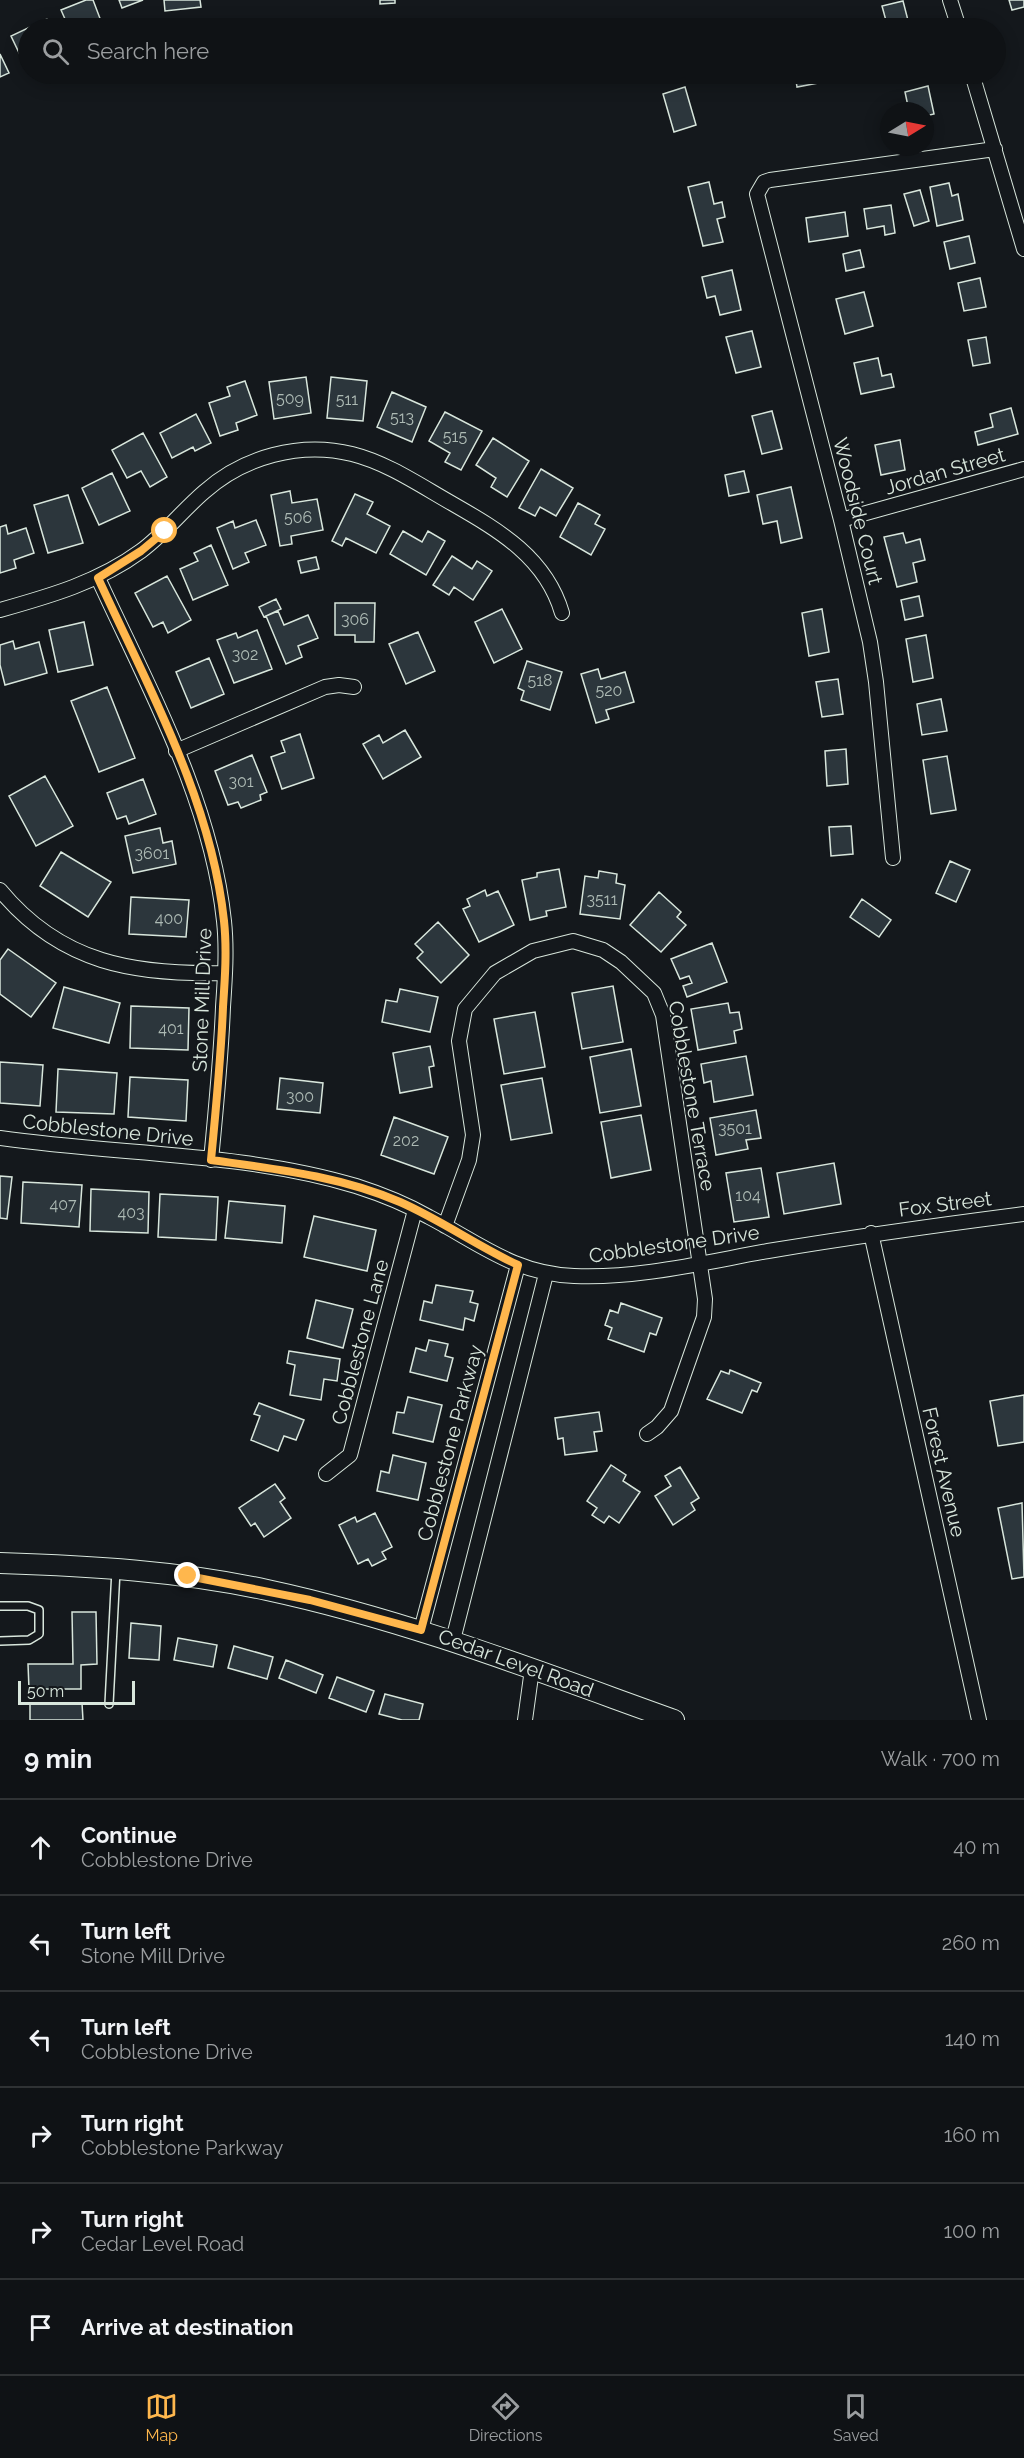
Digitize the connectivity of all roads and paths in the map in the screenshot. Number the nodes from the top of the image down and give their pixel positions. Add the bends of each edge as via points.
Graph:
1 (950, 0) edge
2 (956, 18) edge
3 (975, 84) edge
4 (995, 149) junction
5 (1024, 249) edge
6 (1024, 469) edge
7 (841, 520) junction
8 (98, 578) junction
9 (0, 610) edge
10 (562, 613) dead end
11 (354, 687) dead end
12 (176, 751) junction
13 (892, 858) dead end
14 (0, 890) edge
15 (225, 973) junction
16 (0, 1138) edge
17 (211, 1160) junction
18 (415, 1210) junction
19 (1024, 1214) edge
20 (445, 1226) junction
21 (871, 1233) junction
22 (701, 1263) junction
23 (518, 1265) junction
24 (546, 1274) junction
25 (647, 1434) dead end
26 (326, 1474) dead end
27 (0, 1563) edge
28 (116, 1568) junction
29 (0, 1606) edge
30 (421, 1630) junction
31 (453, 1640) junction
32 (0, 1641) edge
33 (532, 1669) junction
34 (109, 1704) dead end
35 (525, 1720) edge
36 (674, 1720) edge
37 (979, 1720) edge

1 - 2 street
3 - 4 street
4 - 5 street
4 - 7 street, Woodside Court via 764,182 759,188 757,200
6 - 7 street, Jordan Street
7 - 13 street, Woodside Court via 875,672
8 - 9 street
8 - 10 street via 141,551 203,492 241,466 274,454 326,450 378,463 493,527 536,562
8 - 12 street, Stone Mill Drive
11 - 12 street via 325,687
12 - 15 street, Stone Mill Drive via 207,838 219,886 225,922
14 - 15 street via 45,932 78,952 136,969 176,974
15 - 17 street, Stone Mill Drive
16 - 17 street, Cobblestone Drive
17 - 18 street, Cobblestone Drive via 318,1176
18 - 20 street, Cobblestone Drive
18 - 26 street, Cobblestone Lane via 350,1455
19 - 21 street, Fox Street
20 - 22 street, Cobblestone Terrace via 469,1160 473,1135 459,1041 465,1009 495,973 533,951 573,941 603,950 621,962 654,993 663,1015
20 - 23 street, Cobblestone Drive
21 - 22 street, Cobblestone Drive
21 - 37 street, Forest Avenue
22 - 24 street, Cobblestone Drive via 608,1276
22 - 25 street, Cobblestone Terrace via 704,1317 671,1411
23 - 24 street, Cobblestone Drive
23 - 30 street, Cobblestone Parkway
24 - 31 street
27 - 28 main road, Cedar Level Road
28 - 30 main road, Cedar Level Road via 266,1590
28 - 34 lane
29 - 32 lane via 39,1610 39,1634 29,1640
30 - 31 main road, Cedar Level Road
31 - 33 main road, Cedar Level Road
33 - 35 street
33 - 36 main road, Cedar Level Road

